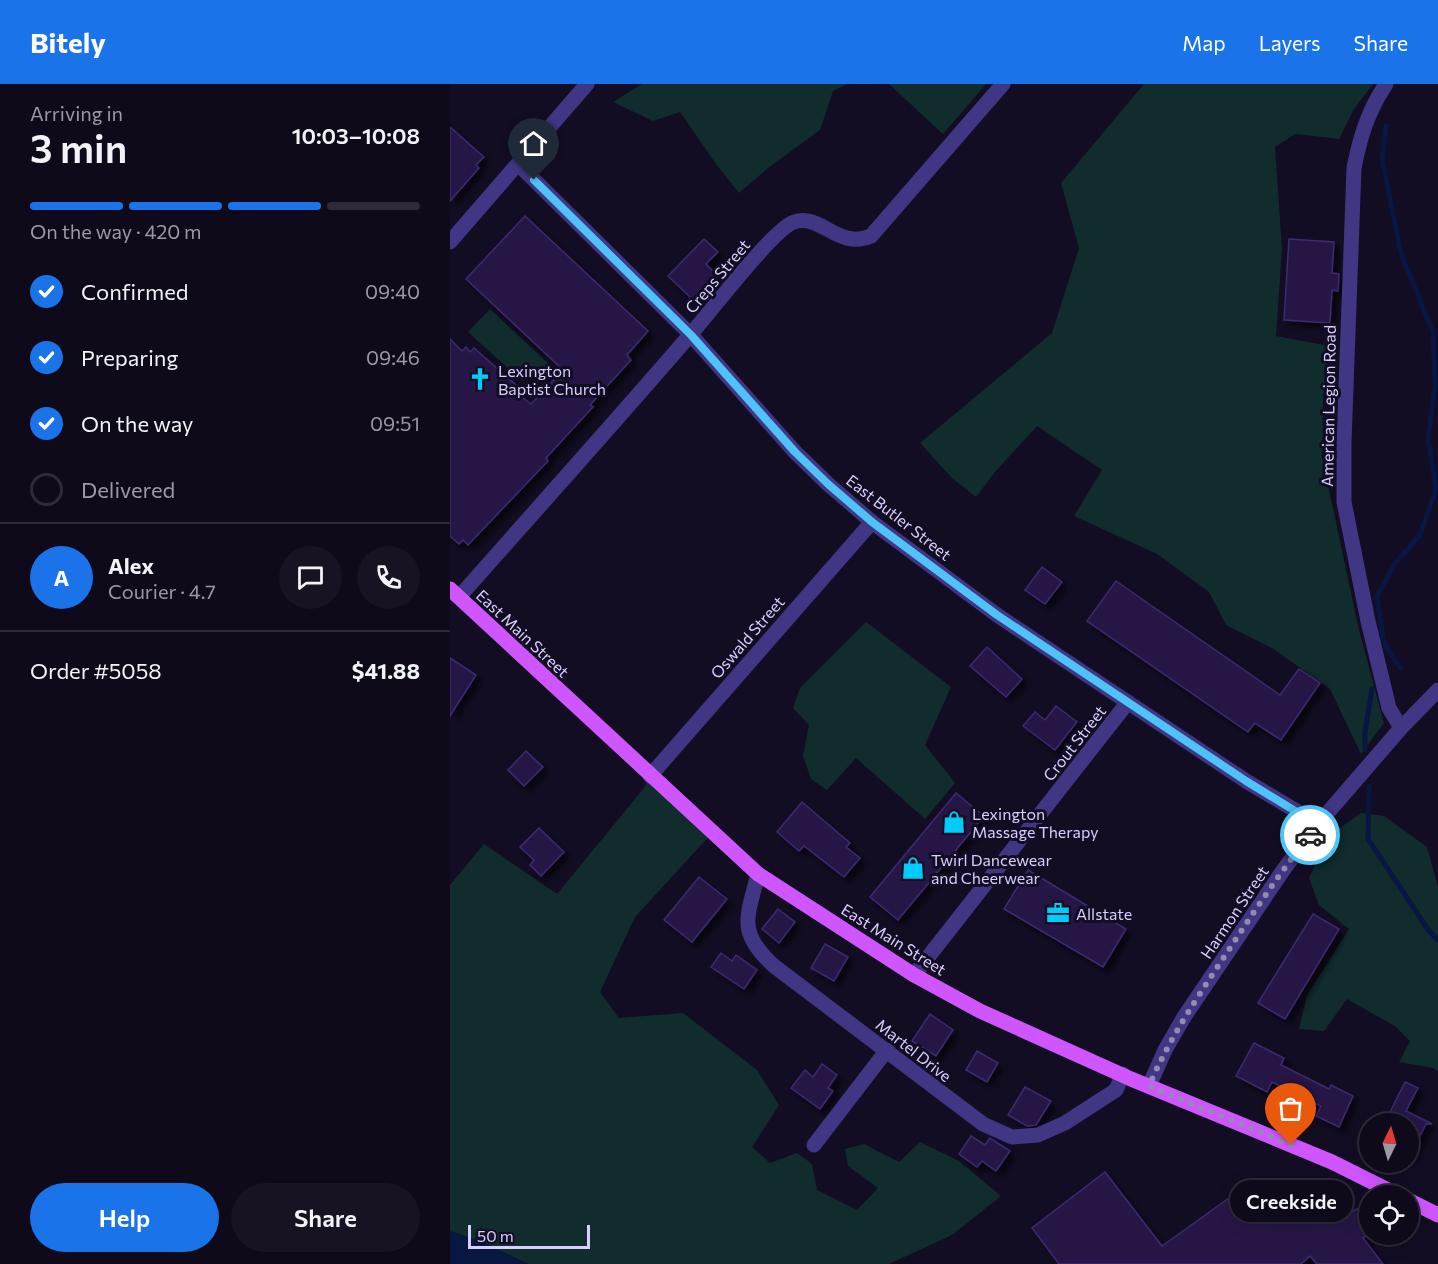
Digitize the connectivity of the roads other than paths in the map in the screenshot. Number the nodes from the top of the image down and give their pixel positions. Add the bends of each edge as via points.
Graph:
1 (587, 84) edge
2 (1003, 84) edge
3 (1386, 84) edge
4 (518, 164) junction
5 (450, 242) edge
6 (691, 335) junction
7 (872, 522) junction
8 (454, 593) edge
9 (1438, 690) edge
10 (1128, 702) junction
11 (1401, 728) junction
12 (650, 776) junction
13 (1318, 825) junction
14 (758, 874) junction
15 (914, 975) junction
16 (886, 1050) junction
17 (1123, 1074) junction
18 (1149, 1086) junction
19 (814, 1145) dead end
20 (1378, 1185) edge
21 (1419, 1206) edge
22 (1438, 1215) edge

1 - 4 street
2 - 6 street, Creps Street via 871,236 851,240 808,221 784,227
3 - 11 street, American Legion Road via 1370,110 1354,168 1344,502 1389,708
4 - 5 street
4 - 6 street, East Butler Street
6 - 7 street, East Butler Street via 795,452
6 - 8 street, Creps Street
7 - 10 street, East Butler Street via 997,615
7 - 12 street, Oswald Street
8 - 12 main road, East Main Street
9 - 11 street, Harmon Street
10 - 13 street, East Butler Street
10 - 15 street, Crout Street
11 - 13 street, Harmon Street
12 - 14 main road, East Main Street
13 - 18 street, Harmon Street via 1184,1017
14 - 15 main road, East Main Street
14 - 16 street, Martel Drive via 747,920 750,938 760,953
15 - 17 main road, East Main Street via 980,1011
16 - 17 street, Martel Drive via 983,1124 1012,1137 1038,1135 1065,1123 1116,1090
16 - 19 street
17 - 18 main road, East Main Street
18 - 20 main road, East Main Street
21 - 22 main road

